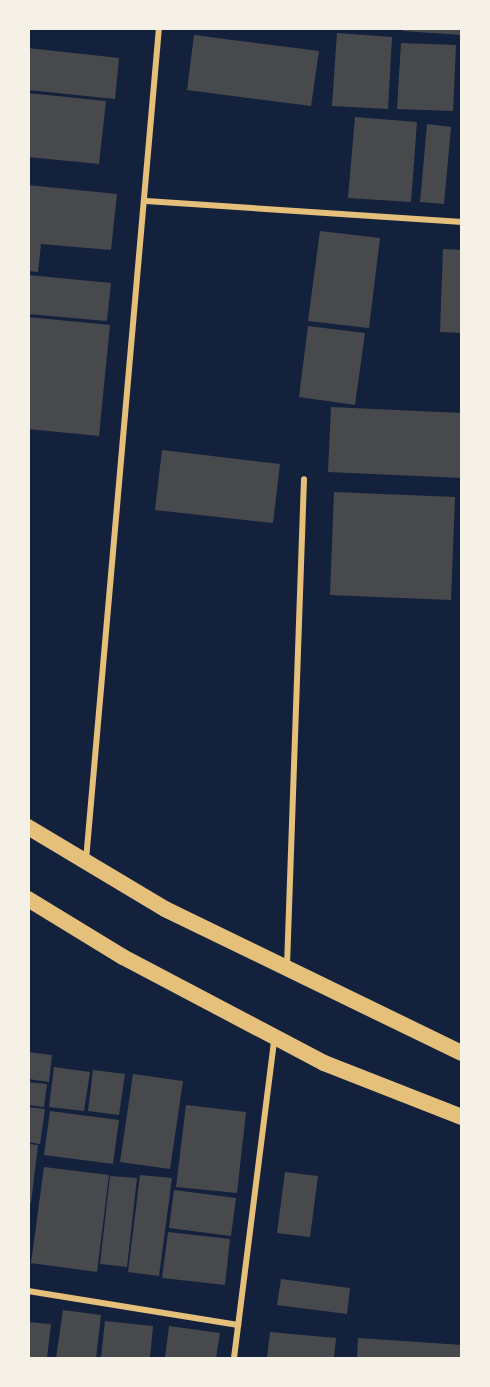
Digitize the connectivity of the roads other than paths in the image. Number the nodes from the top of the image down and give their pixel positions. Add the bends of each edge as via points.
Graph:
1 (159, 28) edge
2 (146, 201) junction
3 (462, 222) edge
4 (304, 479) dead end
5 (28, 827) edge
6 (86, 863) junction
7 (28, 898) edge
8 (287, 973) junction
9 (275, 1036) junction
10 (462, 1053) edge
11 (462, 1117) edge
12 (28, 1291) edge
13 (238, 1324) junction
14 (234, 1359) edge

1 - 2 street
2 - 3 street
2 - 6 street
4 - 8 street
5 - 6 highway
6 - 8 highway
7 - 9 highway via 123,957
8 - 10 highway
9 - 11 highway via 324,1063
9 - 13 street
12 - 13 street
13 - 14 street

